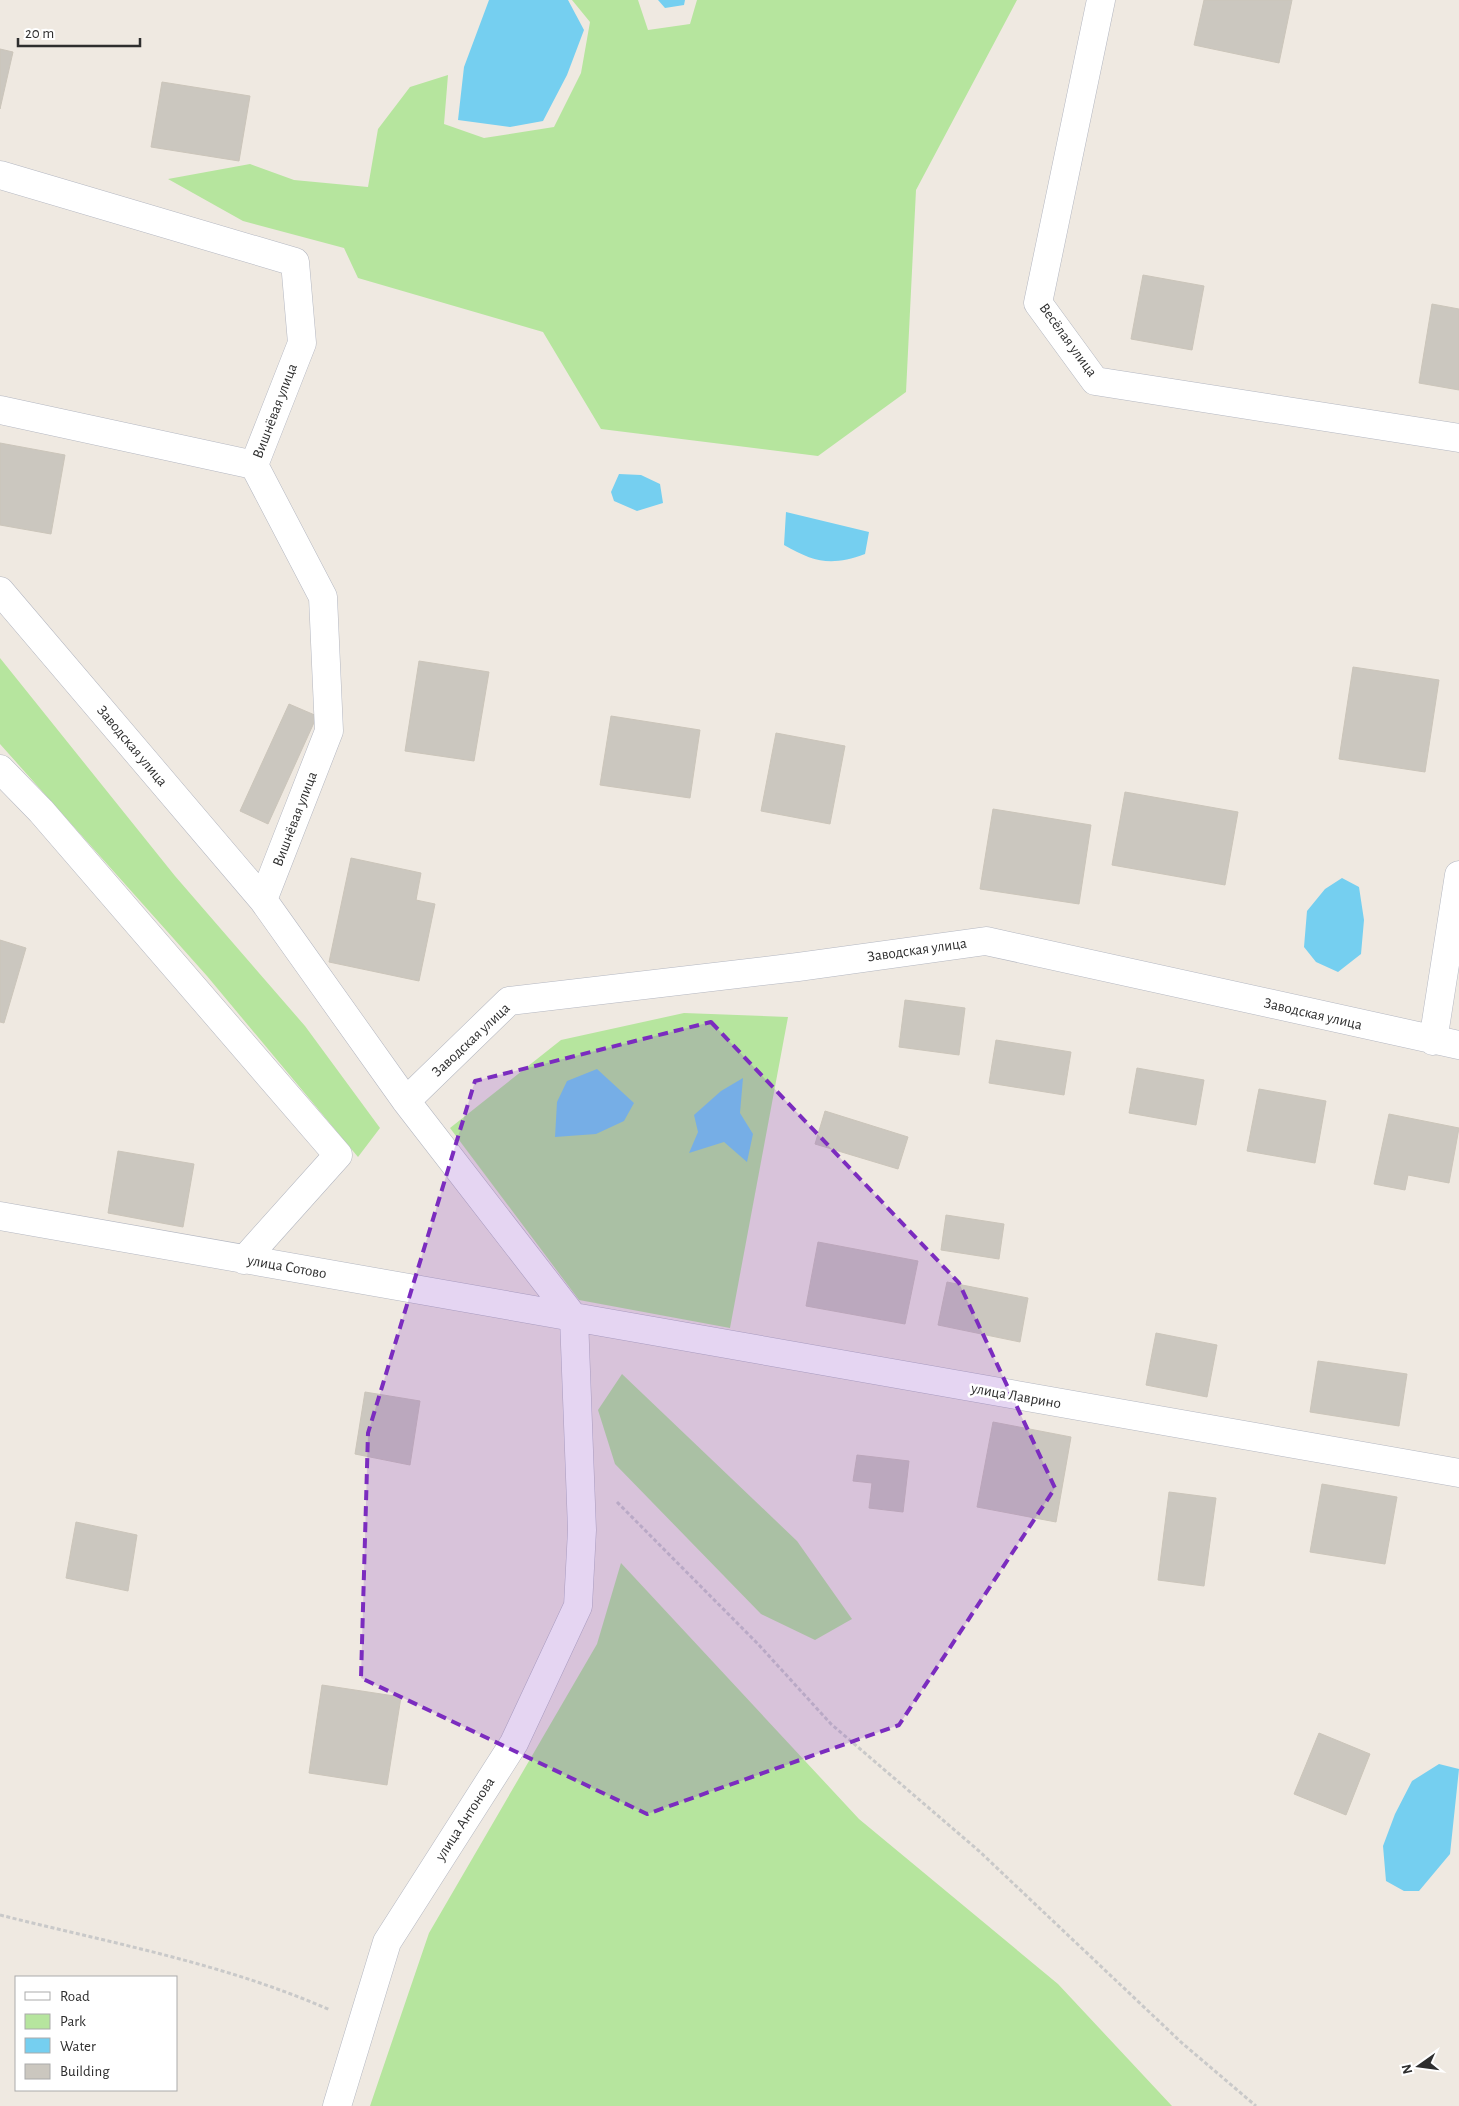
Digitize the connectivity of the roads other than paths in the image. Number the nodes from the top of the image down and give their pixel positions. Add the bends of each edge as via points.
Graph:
1 (1101, 0) edge
2 (0, 175) edge
3 (0, 410) edge
4 (1459, 438) edge
5 (254, 465) junction
6 (0, 592) edge
7 (0, 769) edge
8 (1459, 875) edge
9 (264, 900) junction
10 (1446, 1043) edge
11 (406, 1101) junction
12 (0, 1216) edge
13 (244, 1260) junction
14 (574, 1318) junction
15 (1459, 1473) edge
16 (337, 2106) edge

1 - 4 street, Весёлая улица via 1038,303 1095,381
2 - 5 street, Вишнёвая улица via 295,262 302,343
3 - 5 street
5 - 9 street, Вишнёвая улица via 323,597 329,732
6 - 9 street, Заводская улица
7 - 13 street via 41,811 338,1155
8 - 10 street
9 - 11 street, Заводская улица
10 - 11 street, Заводская улица via 986,940 798,967 509,1001
11 - 14 street, Заводская улица
12 - 13 street, улица Сотово
13 - 14 street, улица Сотово
14 - 15 street, улица Лаврино
14 - 16 street, улица Антонова via 582,1530 578,1606 514,1743 387,1942

